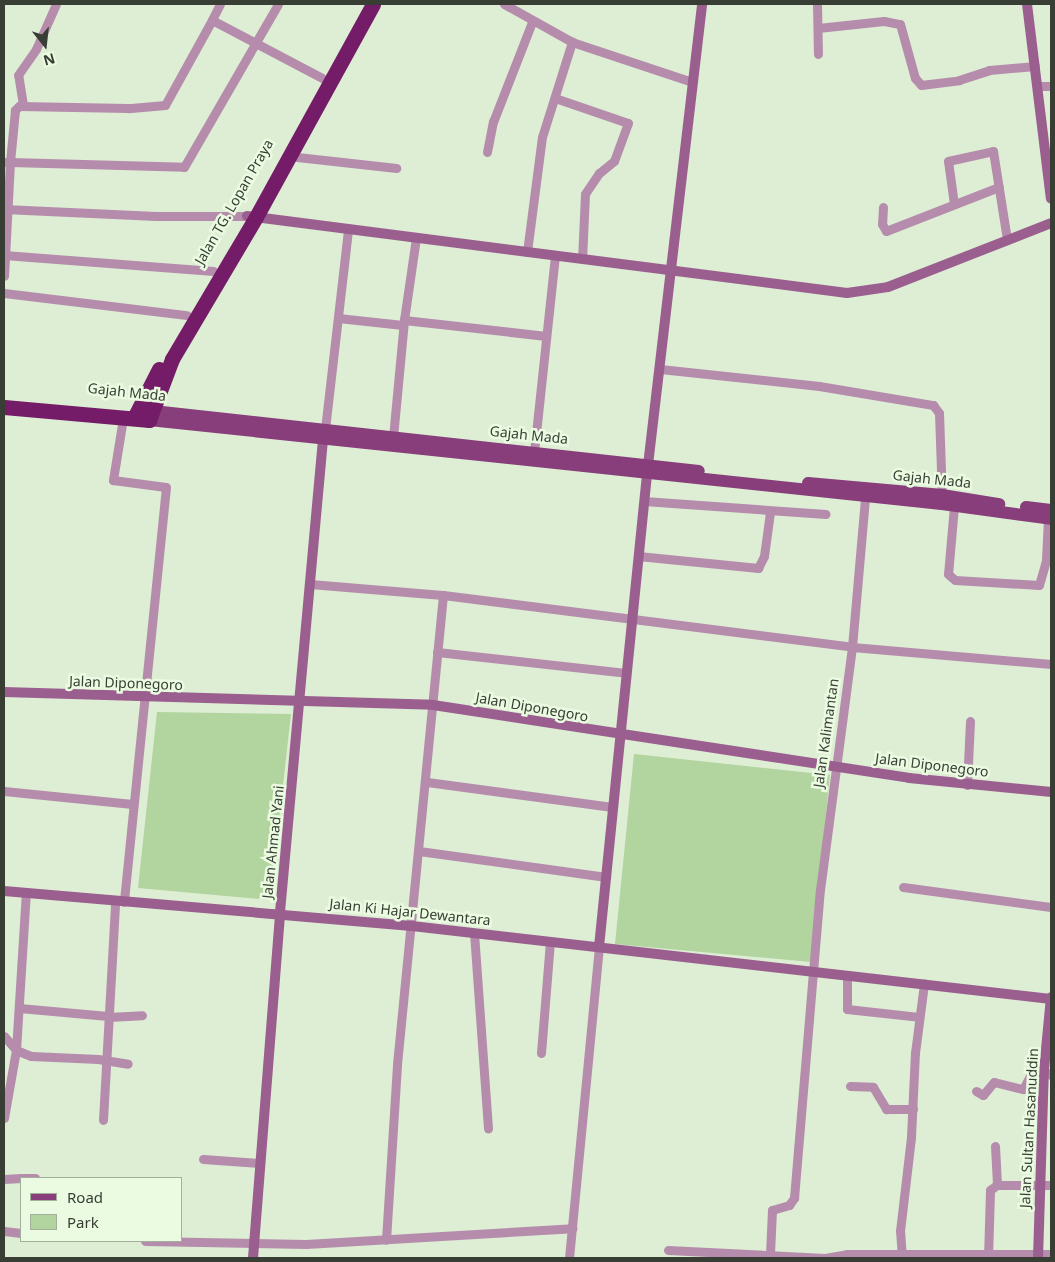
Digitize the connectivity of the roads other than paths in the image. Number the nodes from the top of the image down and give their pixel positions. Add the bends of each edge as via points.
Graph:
1 (56, 4) edge
2 (220, 4) edge
3 (278, 4) edge
4 (364, 4) edge
5 (373, 4) edge
6 (504, 4) edge
7 (702, 4) edge
8 (817, 4) edge
9 (1027, 4) edge
10 (212, 20) junction
11 (532, 22) junction
12 (818, 28) junction
13 (572, 42) junction
14 (256, 43) junction
15 (818, 54) dead end
16 (1035, 66) junction
17 (322, 78) junction
18 (692, 82) junction
19 (1037, 86) junction
20 (1051, 86) edge
21 (555, 98) junction
22 (23, 105) junction
23 (487, 152) dead end
24 (288, 156) junction
25 (7, 162) edge
26 (396, 168) dead end
27 (999, 188) junction
28 (1051, 199) edge
29 (954, 204) junction
30 (883, 207) dead end
31 (5, 209) edge
32 (252, 217) junction
33 (1051, 223) edge
34 (348, 231) junction
35 (416, 238) junction
36 (1007, 239) junction
37 (527, 252) junction
38 (4, 255) edge
39 (555, 256) junction
40 (582, 259) junction
41 (670, 270) junction
42 (213, 271) junction
43 (4, 276) edge
44 (4, 293) edge
45 (187, 314) junction
46 (338, 318) junction
47 (403, 322) junction
48 (546, 336) junction
49 (660, 369) junction
50 (4, 397) edge
51 (4, 407) edge
52 (140, 415) junction
53 (324, 434) junction
54 (393, 437) junction
55 (461, 449) junction
56 (534, 452) junction
57 (647, 470) junction
58 (783, 485) junction
59 (865, 498) junction
60 (644, 501) junction
61 (946, 502) junction
62 (770, 512) junction
63 (826, 514) dead end
64 (1050, 516) edge
65 (638, 556) junction
66 (310, 584) junction
67 (443, 595) junction
68 (631, 618) junction
69 (852, 647) junction
70 (437, 652) junction
71 (1051, 664) edge
72 (626, 673) junction
73 (4, 692) edge
74 (146, 699) junction
75 (300, 699) junction
76 (433, 705) junction
77 (970, 722) dead end
78 (619, 735) junction
79 (834, 765) junction
80 (427, 782) junction
81 (967, 784) junction
82 (4, 790) edge
83 (1051, 792) edge
84 (132, 804) junction
85 (612, 807) junction
86 (419, 851) junction
87 (606, 877) junction
88 (903, 888) dead end
89 (4, 891) edge
90 (26, 893) junction
91 (120, 902) junction
92 (1051, 907) edge
93 (280, 912) junction
94 (412, 926) junction
95 (474, 933) junction
96 (550, 941) junction
97 (599, 947) junction
98 (813, 972) junction
99 (847, 976) junction
100 (924, 984) junction
101 (1051, 998) edge
102 (19, 1008) junction
103 (142, 1015) dead end
104 (108, 1016) junction
105 (919, 1017) junction
106 (4, 1036) edge
107 (16, 1050) junction
108 (541, 1054) dead end
109 (107, 1059) junction
110 (128, 1064) dead end
111 (1048, 1073) edge
112 (850, 1086) dead end
113 (976, 1091) dead end
114 (913, 1109) junction
115 (4, 1118) edge
116 (103, 1120) dead end
117 (488, 1129) dead end
118 (995, 1146) dead end
119 (204, 1159) dead end
120 (259, 1163) junction
121 (20, 1178) edge
122 (4, 1179) edge
123 (997, 1185) junction
124 (1046, 1185) edge
125 (573, 1228) junction
126 (4, 1231) edge
127 (20, 1233) edge
128 (386, 1240) junction
129 (172, 1242) edge
130 (253, 1245) junction
131 (668, 1250) dead end
132 (770, 1254) junction
133 (1051, 1254) edge
134 (684, 1255) edge
135 (902, 1256) edge
136 (988, 1256) edge
137 (1038, 1256) edge
138 (253, 1258) edge
139 (569, 1258) edge

1 - 22 street via 36,49 18,75
2 - 10 street
3 - 14 street
4 - 17 highway, Jalan TG. Lopan Praya
5 - 24 highway, Jalan TG. Lopan Praya
6 - 11 street
7 - 18 street
8 - 12 street
9 - 16 street
10 - 14 street
10 - 22 street via 165,105 128,108
11 - 13 street
11 - 23 street via 493,122
12 - 15 street
12 - 16 street via 884,20 900,24 915,78 921,85 959,80 993,69
13 - 18 street
13 - 21 street
14 - 17 street
14 - 25 street via 184,167
16 - 19 street
17 - 32 highway, Jalan TG. Lopan Praya
18 - 41 street
19 - 20 street
19 - 28 street
21 - 37 street via 541,143
21 - 40 street via 628,123 612,163 600,171 585,193
22 - 25 street via 15,110
24 - 26 street
24 - 32 highway, Jalan TG. Lopan Praya
25 - 31 street
27 - 29 street
27 - 29 street via 992,151 948,160
27 - 36 street
29 - 30 street via 886,231 882,224
31 - 32 street
31 - 38 street
32 - 34 street
32 - 42 highway, Jalan TG. Lopan Praya
32 - 52 highway, Jalan TG. Lopan Praya
33 - 36 street
34 - 35 street
34 - 46 street
35 - 37 street
35 - 47 street
36 - 41 street via 888,287 862,293
37 - 39 street
38 - 42 street
38 - 43 street
39 - 40 street
39 - 48 street
40 - 41 street
41 - 49 street
42 - 45 highway, Jalan TG. Lopan Praya
44 - 45 street
45 - 52 highway, Jalan TG. Lopan Praya
46 - 47 street
46 - 53 street
47 - 48 street
47 - 54 street
48 - 56 street
49 - 57 street
49 - 61 street via 819,386 933,405 939,413
50 - 52 highway, Gajah Mada
51 - 52 highway, Gajah Mada
52 - 53 main road, Gajah Mada
52 - 74 street via 113,480 166,486
53 - 54 main road, Gajah Mada
53 - 55 main road, Gajah Mada
53 - 66 street, Jalan Ahmad Yani
54 - 55 main road, Gajah Mada
55 - 56 main road, Gajah Mada
55 - 57 main road, Gajah Mada
56 - 57 main road, Gajah Mada
57 - 58 main road, Gajah Mada
57 - 60 street
58 - 59 main road, Gajah Mada
58 - 61 main road, Gajah Mada
59 - 61 main road, Gajah Mada
59 - 69 street, Jalan Kalimantan
60 - 62 street
60 - 65 street
61 - 64 main road, Gajah Mada
61 - 64 street via 948,574 955,580 1039,585 1046,560
62 - 63 street
62 - 65 street via 764,556 757,568
65 - 68 street
66 - 67 street
66 - 75 street, Jalan Ahmad Yani
67 - 68 street
67 - 70 street
68 - 69 street
68 - 72 street
69 - 71 street
69 - 79 street, Jalan Kalimantan
70 - 72 street
70 - 76 street
72 - 78 street
73 - 74 street, Jalan Diponegoro
74 - 75 street, Jalan Diponegoro
74 - 84 street
75 - 76 street, Jalan Diponegoro
75 - 93 street, Jalan Ahmad Yani
76 - 78 street, Jalan Diponegoro
76 - 80 street
77 - 81 street
78 - 79 street, Jalan Diponegoro
78 - 85 street
79 - 81 street, Jalan Diponegoro
79 - 98 street, Jalan Kalimantan
80 - 85 street
80 - 86 street
81 - 83 street, Jalan Diponegoro
82 - 84 street
84 - 91 street
85 - 87 street
86 - 87 street
86 - 94 street
87 - 97 street
88 - 92 street
89 - 90 street, Jalan Ki Hajar Dewantara
90 - 91 street, Jalan Ki Hajar Dewantara
90 - 102 street
91 - 93 street, Jalan Ki Hajar Dewantara
91 - 104 street
93 - 94 street, Jalan Ki Hajar Dewantara
93 - 120 street, Jalan Ahmad Yani
94 - 95 street, Jalan Ki Hajar Dewantara
94 - 128 street via 397,1065
95 - 96 street, Jalan Ki Hajar Dewantara
95 - 117 street
96 - 97 street, Jalan Ki Hajar Dewantara
96 - 108 street
97 - 98 street, Jalan Ki Hajar Dewantara
97 - 125 street
98 - 99 street, Jalan Ki Hajar Dewantara
98 - 132 street, Jalan Kalimantan via 794,1198 789,1205 772,1210
99 - 100 street, Jalan Ki Hajar Dewantara
99 - 105 street via 846,1009
100 - 101 street, Jalan Ki Hajar Dewantara
100 - 105 street
101 - 111 street, Jalan Sultan Hasanuddin
102 - 104 street
102 - 107 street
103 - 104 street
104 - 109 street
105 - 114 street
106 - 107 street
107 - 109 street via 36,1057
107 - 115 street
109 - 110 street
109 - 116 street
111 - 113 street via 1031,1074 1023,1089 994,1082 983,1095
111 - 124 street, Jalan Sultan Hasanuddin
112 - 114 street via 874,1087 886,1109
114 - 135 street via 900,1231
118 - 123 street
119 - 120 street
120 - 130 street, Jalan Ahmad Yani
121 - 122 street
123 - 124 street
123 - 136 street via 990,1190
124 - 137 street, Jalan Sultan Hasanuddin
125 - 128 street
125 - 139 street
126 - 127 street
128 - 130 street
129 - 130 street
130 - 138 street, Jalan Ahmad Yani
131 - 134 street
132 - 134 street
132 - 135 street via 825,1258 847,1254
133 - 137 street
135 - 136 street
136 - 137 street

